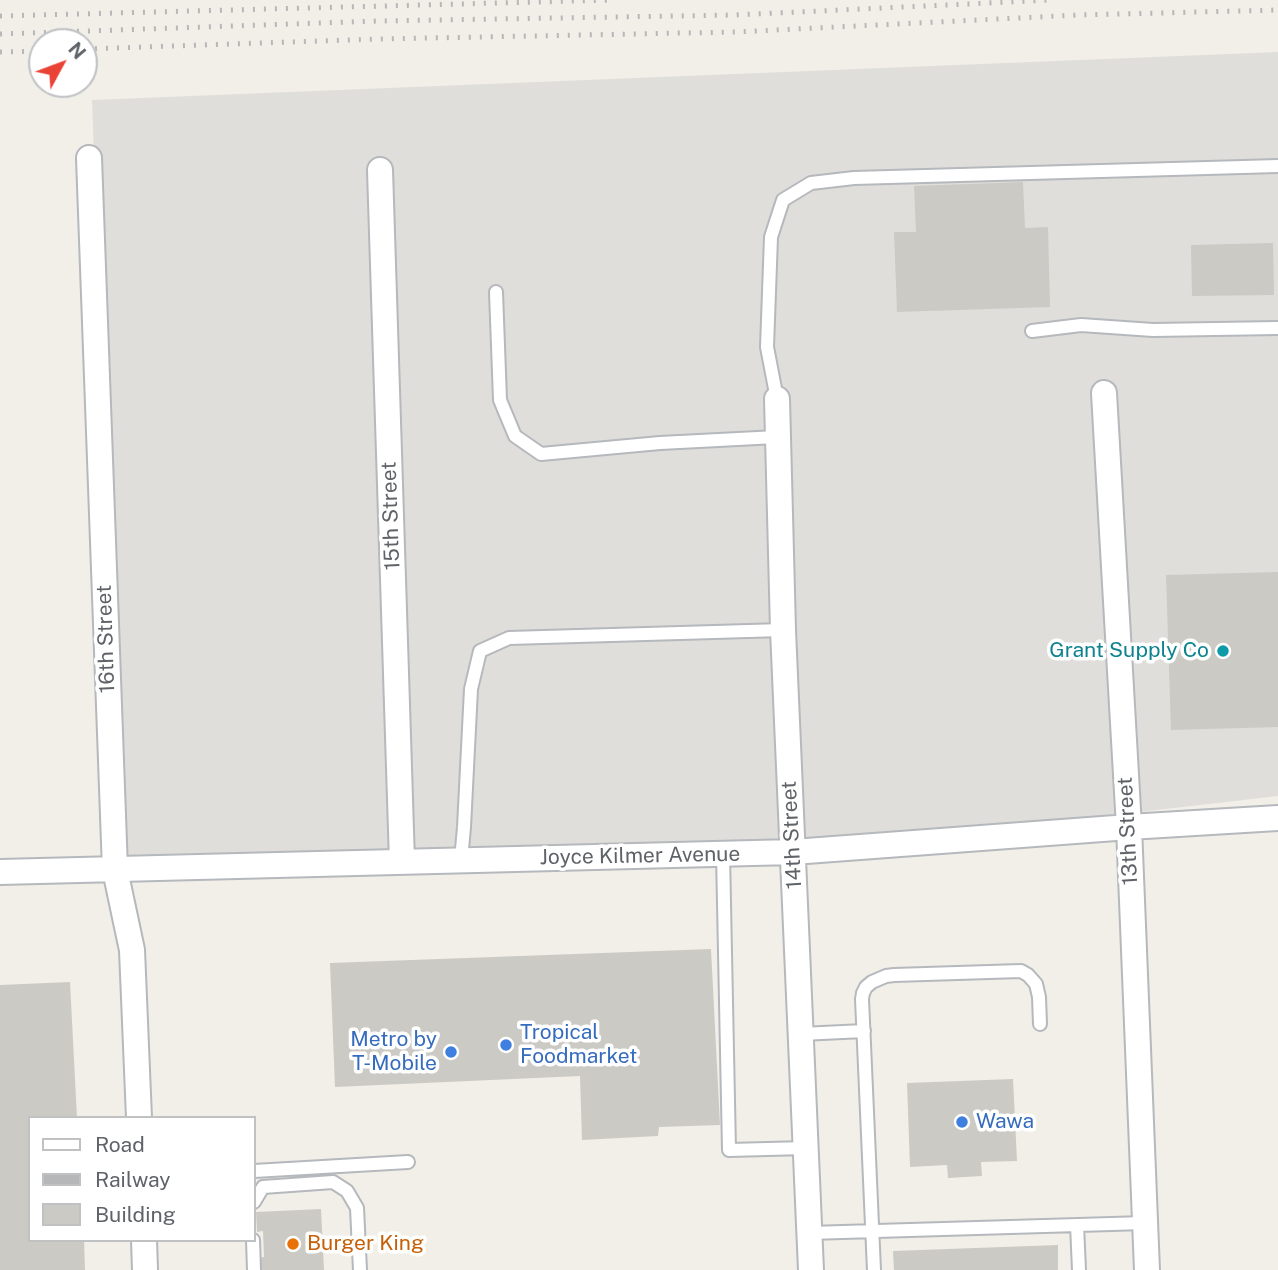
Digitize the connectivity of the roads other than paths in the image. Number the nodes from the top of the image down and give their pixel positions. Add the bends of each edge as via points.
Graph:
1 (89, 158) dead end
2 (1278, 166) edge
3 (380, 170) dead end
4 (496, 292) dead end
5 (1278, 328) edge
6 (1032, 331) dead end
7 (1104, 393) dead end
8 (776, 399) joint
9 (777, 438) junction
10 (783, 631) junction
11 (1278, 818) edge
12 (1129, 827) junction
13 (793, 852) junction
14 (723, 854) junction
15 (461, 860) junction
16 (402, 862) junction
17 (114, 870) junction
18 (0, 872) edge
19 (1040, 1024) dead end
20 (864, 1031) junction
21 (801, 1034) junction
22 (139, 1116) edge
23 (806, 1148) junction
24 (408, 1162) dead end
25 (256, 1171) edge
26 (256, 1199) edge
27 (1145, 1223) junction
28 (1077, 1225) junction
29 (872, 1231) junction
30 (809, 1233) junction
31 (144, 1242) edge
32 (253, 1242) edge
33 (145, 1270) edge
34 (254, 1270) edge
35 (360, 1270) edge
36 (811, 1270) edge
37 (874, 1270) edge
38 (1079, 1270) edge
39 (1147, 1270) edge

1 - 17 street, 16th Street
2 - 8 lane via 811,183 783,200 771,237 767,347
3 - 16 street, 15th Street
4 - 9 lane via 500,400 515,436 541,454
5 - 6 lane via 1153,330 1081,325
7 - 12 street, 13th Street
8 - 9 street, 14th Street
9 - 10 street, 14th Street
10 - 13 street, 14th Street
10 - 15 lane via 509,638 480,650 471,689
11 - 12 street, Joyce Kilmer Avenue
12 - 13 street, Joyce Kilmer Avenue
12 - 27 street, 13th Street
13 - 14 street, Joyce Kilmer Avenue
13 - 21 street, 14th Street
14 - 15 street, Joyce Kilmer Avenue
14 - 23 lane via 729,1150
15 - 16 street, Joyce Kilmer Avenue
16 - 17 street, Joyce Kilmer Avenue
17 - 18 street, Joyce Kilmer Avenue
17 - 22 street, 16th Street via 132,950
19 - 20 lane via 1038,990 1028,975 1021,971 961,972 894,975 872,982 863,993
20 - 21 lane
20 - 29 lane
21 - 23 street, 14th Street
23 - 30 street, 14th Street
24 - 25 lane
26 - 35 lane via 263,1187 333,1182 347,1191 357,1209
27 - 28 lane
27 - 39 street, 13th Street
28 - 29 lane
28 - 38 lane
29 - 30 lane
29 - 37 lane
30 - 36 street, 14th Street
31 - 33 street
32 - 34 lane

